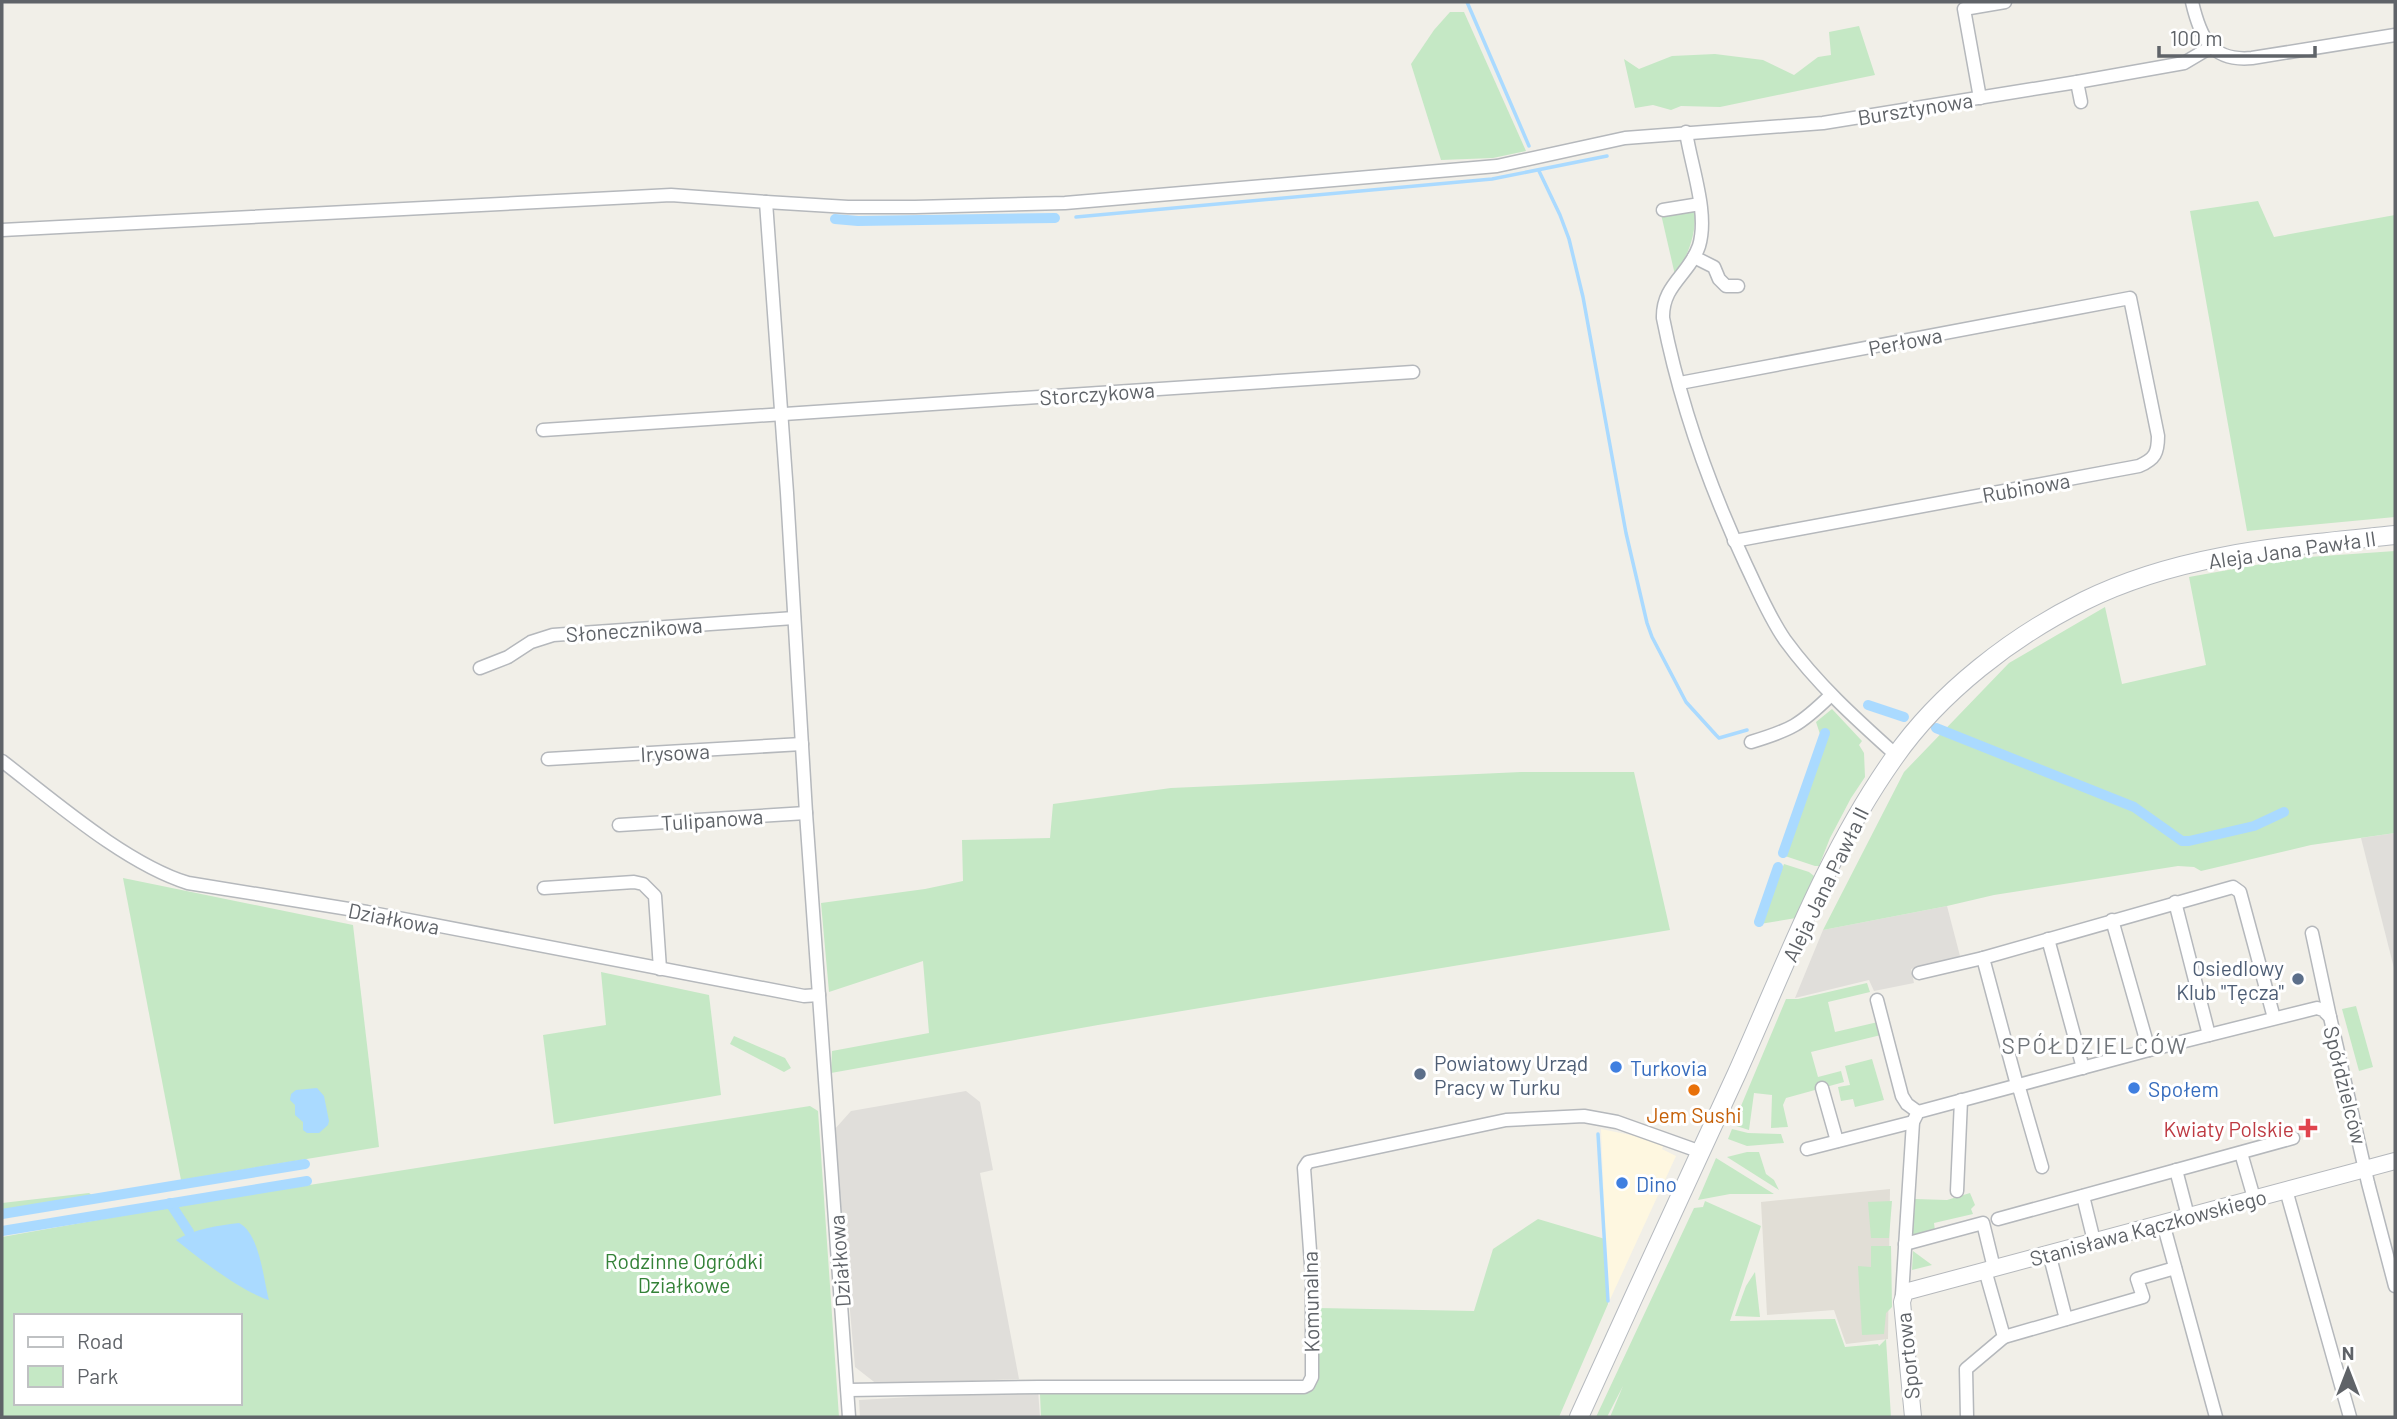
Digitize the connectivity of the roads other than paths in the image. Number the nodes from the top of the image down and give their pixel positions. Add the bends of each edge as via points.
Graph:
1 (2005, 2) edge
2 (2192, 2) edge
3 (2395, 35) edge
4 (2211, 47) junction
5 (2077, 82) junction
6 (1980, 98) junction
7 (2081, 102) dead end
8 (1686, 132) junction
9 (766, 202) junction
10 (1700, 204) junction
11 (1663, 210) dead end
12 (2, 230) edge
13 (1694, 257) junction
14 (1738, 286) dead end
15 (2130, 298) joint
16 (1413, 372) dead end
17 (1680, 383) junction
18 (782, 413) junction
19 (543, 430) dead end
20 (2395, 535) edge
21 (1734, 541) junction
22 (794, 618) junction
23 (480, 668) dead end
24 (1830, 696) junction
25 (1751, 742) dead end
26 (802, 744) junction
27 (1896, 755) junction
28 (548, 760) dead end
29 (2, 761) edge
30 (806, 813) junction
31 (619, 825) dead end
32 (544, 888) dead end
33 (2175, 902) junction
34 (2112, 920) junction
35 (2312, 933) dead end
36 (2048, 939) junction
37 (1983, 958) junction
38 (660, 969) junction
39 (1919, 973) dead end
40 (1877, 1000) dead end
41 (819, 1001) junction
42 (2330, 1017) junction
43 (2274, 1018) junction
44 (2208, 1035) junction
45 (2149, 1050) junction
46 (2083, 1068) junction
47 (2017, 1085) junction
48 (1822, 1088) dead end
49 (1961, 1100) junction
50 (1916, 1117) junction
51 (2293, 1138) dead end
52 (1837, 1141) junction
53 (1807, 1149) dead end
54 (1701, 1152) junction
55 (2241, 1153) junction
56 (2395, 1161) edge
57 (2042, 1167) dead end
58 (2365, 1169) junction
59 (2176, 1170) junction
60 (2286, 1190) junction
61 (1957, 1191) dead end
62 (2083, 1196) junction
63 (2254, 1198) junction
64 (2188, 1216) junction
65 (1998, 1219) dead end
66 (2163, 1223) junction
67 (2094, 1241) junction
68 (1905, 1244) junction
69 (2049, 1253) junction
70 (2175, 1268) junction
71 (1989, 1269) junction
72 (2394, 1278) edge
73 (1902, 1295) junction
74 (2066, 1319) junction
75 (2004, 1337) junction
76 (848, 1390) junction
77 (849, 1417) edge
78 (1579, 1417) edge
79 (1913, 1417) edge
80 (1966, 1417) edge
81 (2216, 1417) edge
82 (2350, 1417) edge

1 - 6 street via 1964,9
2 - 4 street via 2201,33
3 - 4 street via 2243,59
4 - 5 street, Bursztynowa via 2184,63
5 - 6 street, Bursztynowa
5 - 7 street
6 - 8 street, Bursztynowa via 1824,123
8 - 9 street, Bursztynowa via 1625,138 1497,166 1090,201 915,207
8 - 10 street
9 - 12 street, Bursztynowa via 671,195
9 - 18 street
10 - 11 street
10 - 13 street via 1702,225
13 - 14 street via 1714,267 1726,286
13 - 17 street via 1663,304
15 - 17 street, Perłowa
15 - 21 street, Rubinowa via 2158,436 2155,457 2148,462
16 - 18 street, Storczykowa
17 - 21 street via 1707,478
18 - 19 street, Storczykowa
18 - 22 street
20 - 27 main road, Aleja Jana Pawła II via 2240,553 2174,566 2118,585 2041,624 1984,664 1945,699
21 - 24 street via 1777,627
22 - 23 street, Słonecznikowa via 553,635
22 - 26 street
24 - 25 street via 1798,725
24 - 27 street
26 - 28 street, Irysowa
26 - 30 street
27 - 54 main road, Aleja Jana Pawła II via 1840,845
29 - 38 street, Działkowa via 89,827 173,878
30 - 31 street, Tulipanowa
30 - 41 street
32 - 38 street via 634,881 650,888 655,895
33 - 34 street
33 - 43 street via 2233,887 2239,892
33 - 44 street
34 - 36 street
34 - 45 street
35 - 42 street
36 - 37 street
36 - 46 street
37 - 39 street
37 - 47 street
38 - 41 street, Działkowa
40 - 50 street via 1902,1096
41 - 76 street, Działkowa
42 - 43 street, Spółdzielców via 2317,1008
42 - 58 street, Spółdzielców
43 - 44 street, Spółdzielców
44 - 45 street, Spółdzielców
45 - 46 street, Spółdzielców
46 - 47 street, Spółdzielców
47 - 49 street, Spółdzielców
47 - 57 street
48 - 52 street
49 - 50 street, Spółdzielców
49 - 61 street
50 - 52 street, Spółdzielców
50 - 68 street
51 - 55 street
52 - 53 street, Spółdzielców
54 - 76 street, Komunalna via 1630,1126 1584,1116 1506,1120 1308,1162 1304,1168 1312,1278 1312,1377 1304,1387
54 - 78 main road, Aleja Jana Pawła II
55 - 59 street
55 - 63 street
56 - 58 street, Stanisława Kączkowskiego
58 - 60 street, Stanisława Kączkowskiego
58 - 72 street, Spółdzielców
59 - 62 street
59 - 64 street
60 - 63 street, Stanisława Kączkowskiego
60 - 82 street
62 - 65 street
62 - 67 street
63 - 64 street, Stanisława Kączkowskiego
64 - 66 street, Stanisława Kączkowskiego
66 - 67 street, Stanisława Kączkowskiego
66 - 70 street
67 - 69 street, Stanisława Kączkowskiego
68 - 71 street via 1983,1223
68 - 73 street
69 - 71 street, Stanisława Kączkowskiego
69 - 74 street
70 - 74 street via 2137,1279 2143,1297
70 - 81 street
71 - 73 street, Stanisława Kączkowskiego
71 - 75 street
73 - 79 street, Sportowa
74 - 75 street
75 - 80 street via 1966,1370
76 - 77 street, Działkowa

